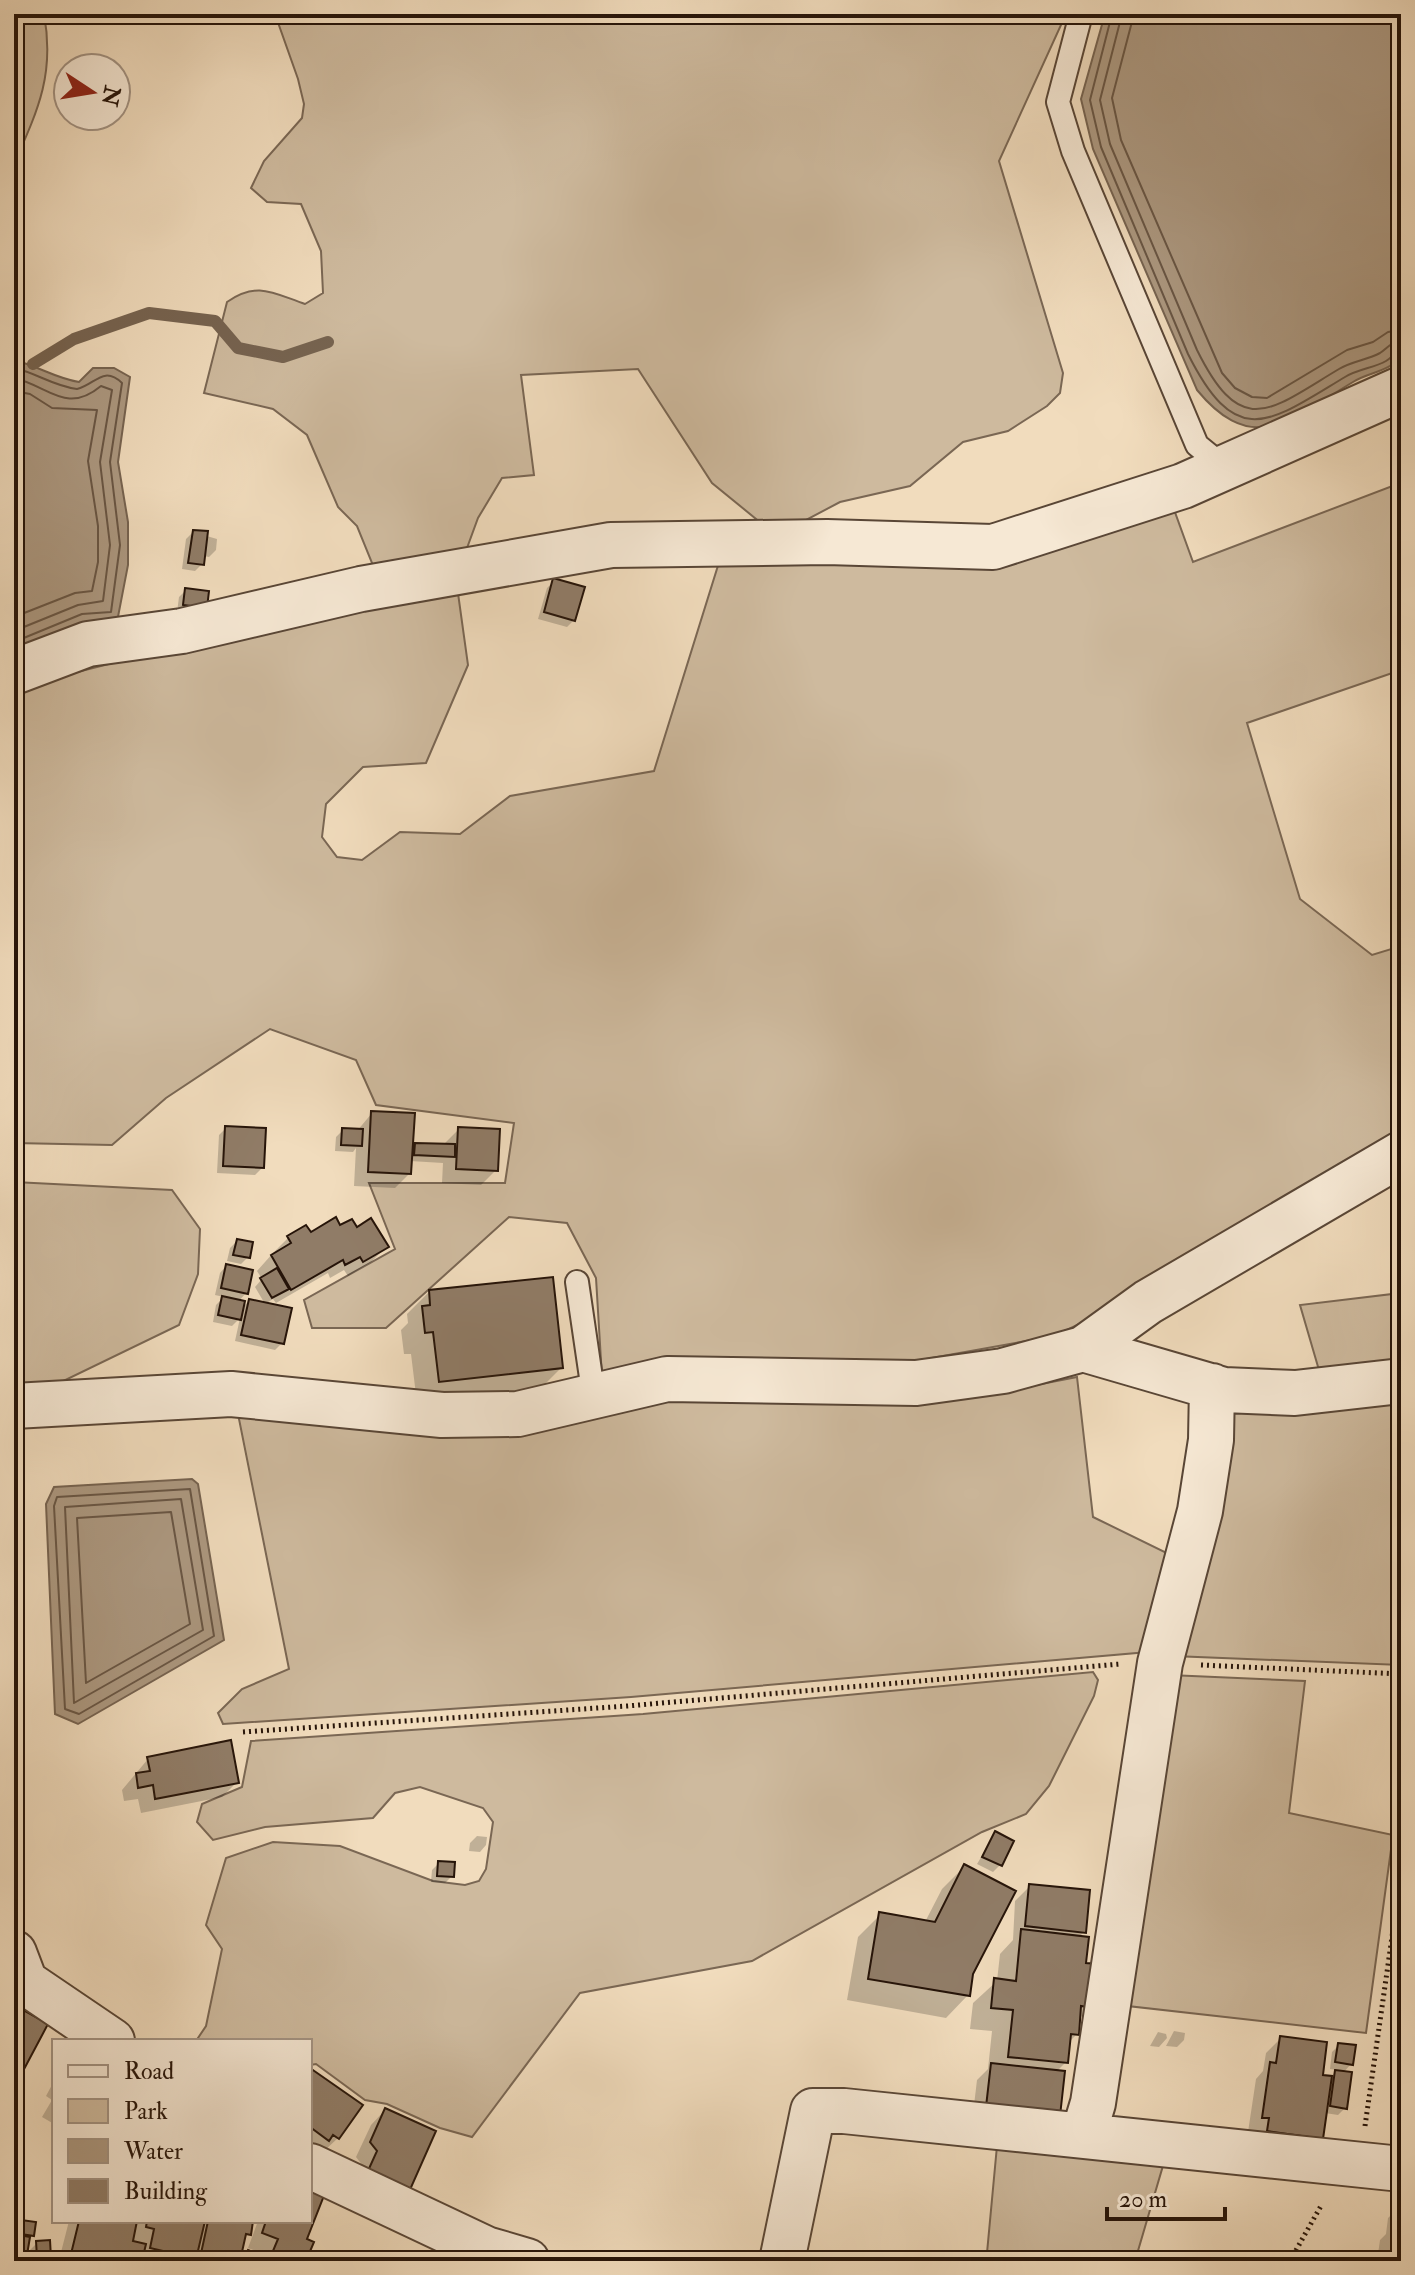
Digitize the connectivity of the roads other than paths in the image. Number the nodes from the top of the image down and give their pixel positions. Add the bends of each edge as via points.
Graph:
1 (1080, 18) dead end
2 (1401, 389) edge
3 (1224, 467) junction
4 (14, 672) edge
5 (1401, 1154) edge
6 (577, 1282) dead end
7 (1083, 1349) junction
8 (1401, 1381) edge
9 (1212, 1386) junction
10 (594, 1398) junction
11 (14, 1406) edge
12 (18, 1972) edge
13 (109, 2039) edge
14 (1084, 2133) junction
15 (1366, 2165) edge
16 (312, 2167) edge
17 (459, 2251) edge
18 (527, 2261) edge
19 (782, 2261) edge

1 - 3 lane via 1058,102 1073,151 1197,445
2 - 3 street
3 - 4 street via 1183,486 993,547 827,542 611,545 361,589 182,631 88,644
5 - 7 street via 1148,1302
6 - 10 lane
7 - 9 street
7 - 10 street via 1003,1371 916,1383 667,1379
8 - 9 street via 1295,1393
9 - 14 street via 1211,1440 1200,1511 1160,1663 1093,2103
10 - 11 street via 518,1414 442,1415 231,1394
12 - 13 street
14 - 15 street
14 - 19 street via 813,2111
16 - 17 street
17 - 18 street

